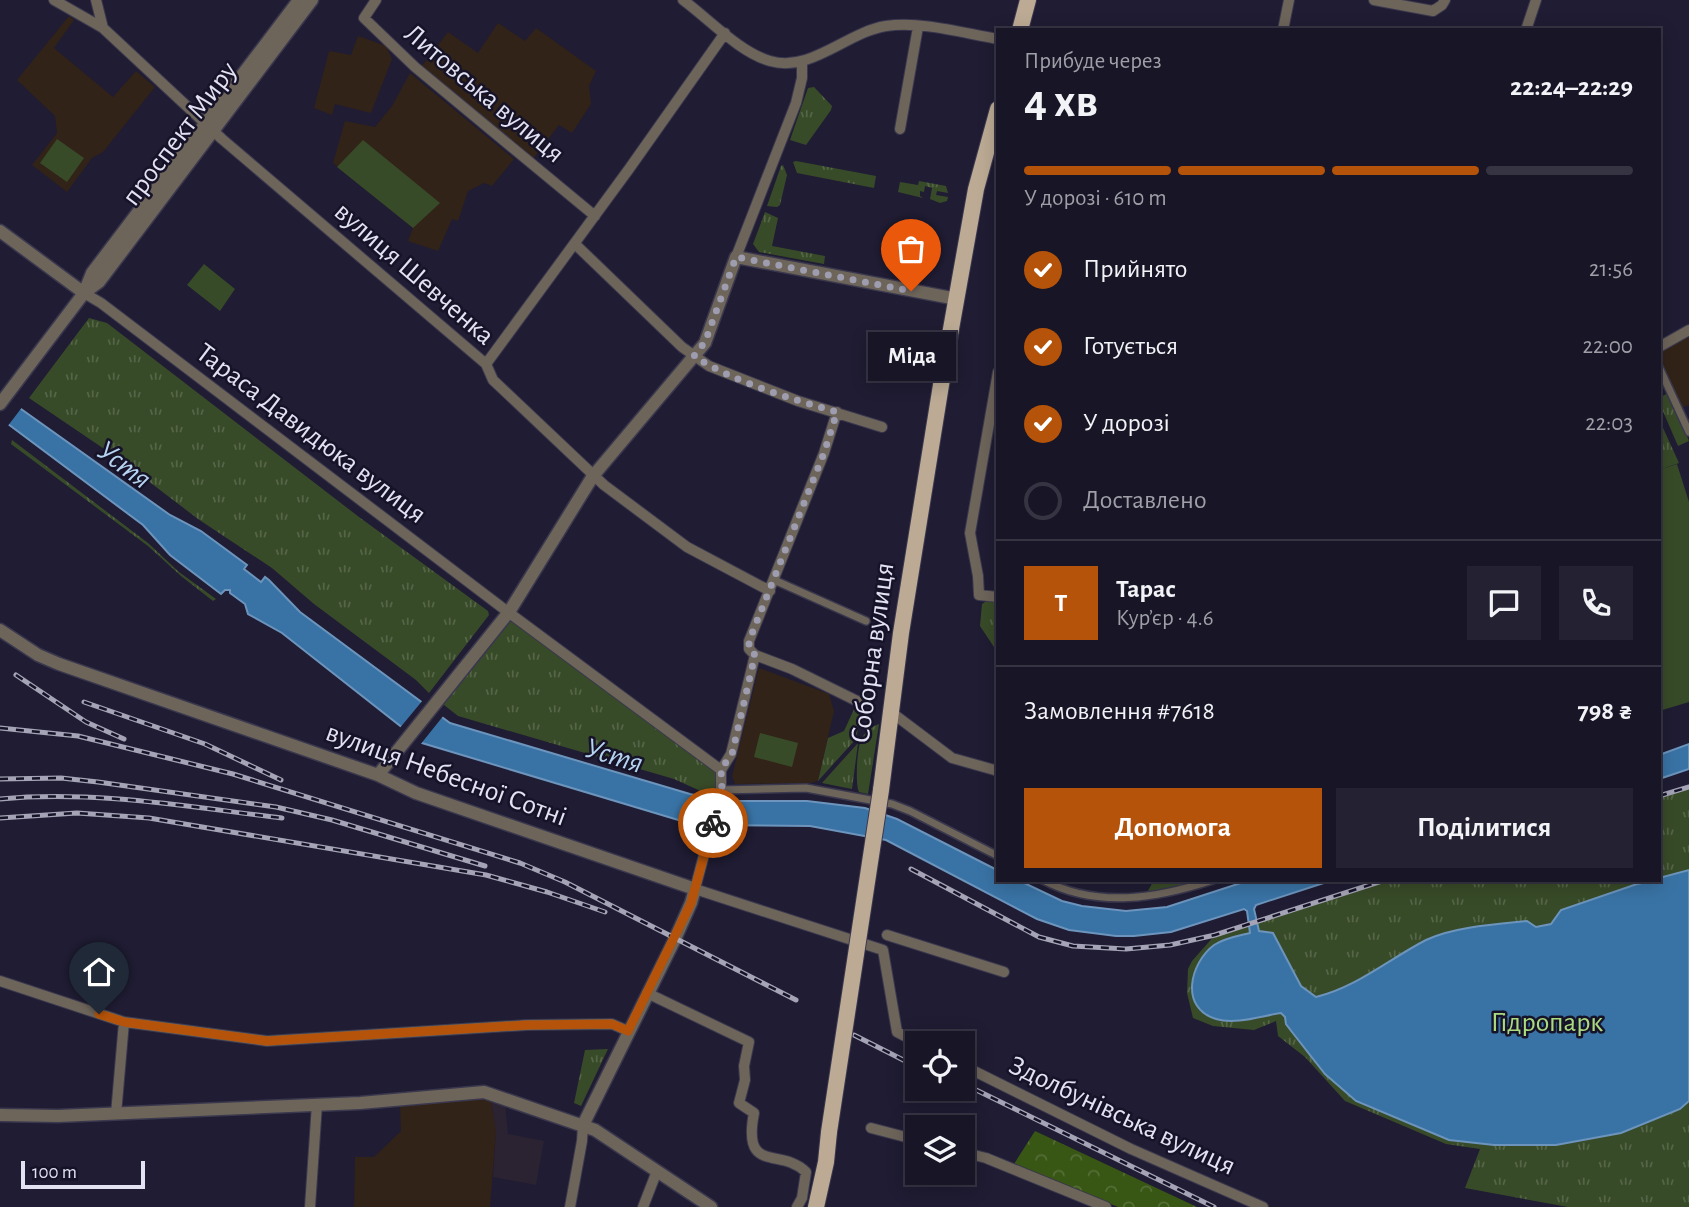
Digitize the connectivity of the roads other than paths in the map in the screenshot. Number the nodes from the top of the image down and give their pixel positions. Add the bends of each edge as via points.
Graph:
1 (54, 0) edge
2 (96, 0) edge
3 (299, 0) edge
4 (312, 0) edge
5 (376, 0) edge
6 (683, 0) edge
7 (1028, 0) edge
8 (1289, 0) edge
9 (1374, 0) edge
10 (1445, 0) edge
11 (1536, 0) edge
12 (918, 27) junction
13 (103, 28) junction
14 (1021, 28) edge
15 (1283, 28) edge
16 (1527, 28) edge
17 (725, 33) junction
18 (996, 39) edge
19 (802, 62) junction
20 (996, 115) edge
21 (210, 126) junction
22 (900, 130) dead end
23 (595, 216) junction
24 (0, 231) edge
25 (575, 244) junction
26 (736, 257) junction
27 (84, 293) junction
28 (957, 299) junction
29 (1689, 330) edge
30 (1661, 346) edge
31 (694, 356) junction
32 (486, 363) junction
33 (1661, 371) edge
34 (995, 397) edge
35 (0, 404) edge
36 (837, 412) junction
37 (882, 427) dead end
38 (1689, 432) edge
39 (593, 476) junction
40 (774, 580) junction
41 (770, 591) junction
42 (996, 597) edge
43 (509, 612) junction
44 (866, 621) dead end
45 (0, 630) edge
46 (16, 642) junction
47 (0, 644) edge
48 (755, 655) junction
49 (857, 701) dead end
50 (891, 712) junction
51 (721, 769) junction
52 (996, 770) edge
53 (378, 775) junction
54 (720, 795) junction
55 (996, 855) edge
56 (1047, 882) edge
57 (1206, 882) edge
58 (695, 889) junction
59 (887, 935) dead end
60 (1003, 972) dead end
61 (0, 982) edge
62 (648, 993) junction
63 (124, 1022) junction
64 (628, 1031) junction
65 (905, 1036) edge
66 (975, 1071) edge
67 (317, 1104) junction
68 (116, 1114) junction
69 (0, 1115) edge
70 (583, 1125) junction
71 (871, 1128) dead end
72 (905, 1137) edge
73 (975, 1155) edge
74 (657, 1171) junction
75 (708, 1206) edge
76 (310, 1207) edge
77 (570, 1207) edge
78 (643, 1207) edge
79 (797, 1207) edge
80 (816, 1207) edge
81 (1106, 1207) edge
82 (1263, 1207) edge

1 - 13 street, вулиця Шевченка
2 - 13 street
3 - 21 street, проспект Миру
4 - 21 street, проспект Миру
5 - 23 street, Литовська вулиця via 364,18 375,30
6 - 17 street
7 - 14 main road
8 - 15 street
9 - 10 street via 1433,11
11 - 16 street
12 - 18 street
12 - 19 street via 897,25 857,34
12 - 22 street
13 - 21 street, вулиця Шевченка
17 - 19 street via 769,61
17 - 23 street
19 - 26 street via 796,103
20 - 28 main road, Соборна вулиця via 976,189
21 - 27 street, проспект Миру via 90,276
21 - 32 street, вулиця Шевченка
23 - 25 street
24 - 27 street
25 - 31 street
25 - 32 street
26 - 28 street
26 - 31 street via 705,342
27 - 35 street, проспект Миру
27 - 43 street, Тараса Давидюка вулиця
28 - 50 main road, Соборна вулиця
29 - 30 street
31 - 36 street via 797,401
31 - 39 street
32 - 39 street, вулиця Шевченка via 493,380
33 - 38 street
34 - 42 street via 970,533 979,595
36 - 37 street
36 - 40 street
39 - 41 street, вулиця Шевченка via 687,547
39 - 43 street
40 - 41 street
40 - 44 street
41 - 48 street via 749,641
43 - 51 street, Тараса Давидюка вулиця
43 - 53 street
45 - 46 street, вулиця Небесної Сотні
46 - 47 street
46 - 53 street, вулиця Небесної Сотні via 109,683
48 - 49 street
48 - 51 street via 732,754
50 - 52 street via 952,758
50 - 80 main road, Соборна вулиця, bridge
51 - 54 street
53 - 58 street, вулиця Небесної Сотні via 416,793
54 - 55 street via 737,790 806,788 891,804
54 - 58 street
56 - 57 street via 1084,894 1132,899
58 - 62 street
58 - 65 street, вулиця Небесної Сотні via 883,950 897,1032
59 - 60 street
61 - 63 street
62 - 64 street
62 - 79 street via 749,1042 739,1103 754,1113 750,1130 760,1153 806,1172
63 - 64 street via 267,1041 527,1025 612,1024
63 - 68 street
64 - 70 street
66 - 82 street, Здолбунівська вулиця via 1131,1149
67 - 68 street
67 - 70 street via 484,1092
67 - 76 street
68 - 69 street
70 - 74 street
70 - 77 street
71 - 72 street
73 - 81 street
74 - 75 street
74 - 78 street

